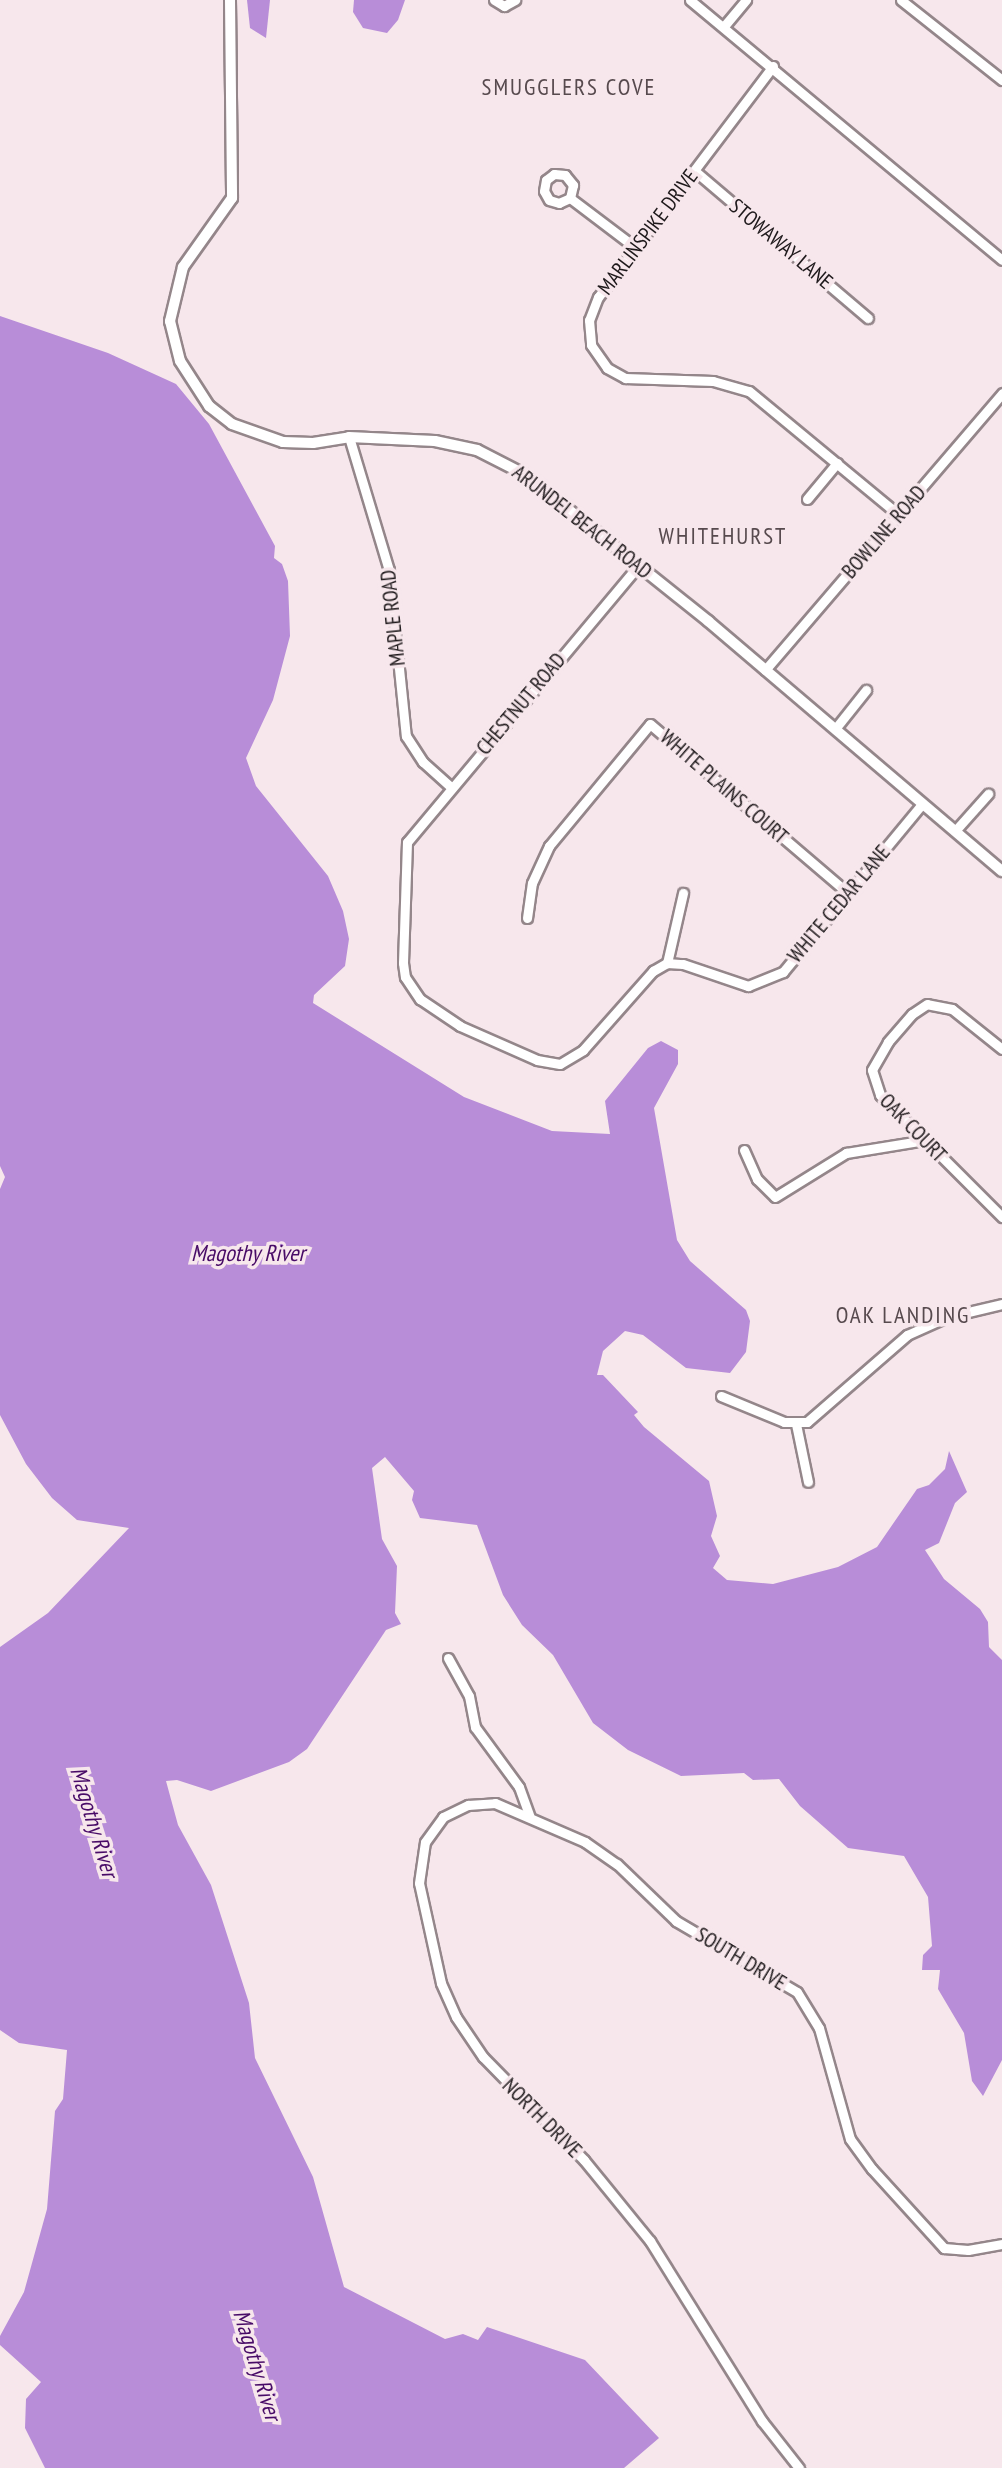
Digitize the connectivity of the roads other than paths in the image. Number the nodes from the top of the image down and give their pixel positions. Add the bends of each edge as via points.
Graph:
1 (230, 0) edge
2 (494, 0) edge
3 (514, 0) edge
4 (690, 0) edge
5 (746, 0) edge
6 (901, 0) edge
7 (725, 25) junction
8 (773, 66) junction
9 (1002, 80) edge
10 (695, 171) junction
11 (570, 198) dead end
12 (636, 247) junction
13 (1002, 260) edge
14 (867, 318) dead end
15 (1002, 393) edge
16 (349, 438) junction
17 (837, 463) junction
18 (807, 499) dead end
19 (899, 515) junction
20 (638, 566) junction
21 (765, 670) junction
22 (866, 690) dead end
23 (835, 729) junction
24 (451, 787) junction
25 (988, 794) dead end
26 (922, 804) junction
27 (956, 831) junction
28 (1002, 871) edge
29 (683, 894) dead end
30 (848, 894) junction
31 (527, 918) dead end
32 (667, 963) junction
33 (1002, 1049) edge
34 (925, 1140) junction
35 (744, 1150) dead end
36 (1002, 1217) edge
37 (1002, 1304) edge
38 (721, 1396) dead end
39 (796, 1424) junction
40 (808, 1482) dead end
41 (448, 1658) dead end
42 (529, 1815) junction
43 (1002, 2244) edge
44 (799, 2468) edge

1 - 16 street, ARUNDEL BEACH ROAD via 232,198 175,284 170,321 173,342 198,394 232,424 296,443
2 - 3 street via 504,6
4 - 7 street
5 - 7 street
6 - 9 street
7 - 8 street
8 - 10 street, MARLINSPIKE DRIVE
8 - 13 street
10 - 12 street, MARLINSPIKE DRIVE
10 - 14 street, STOWAWAY LANE
11 - 12 street
12 - 17 street, MARLINSPIKE DRIVE via 592,309 589,332 596,356 632,380 712,381 746,390
15 - 19 street, BOWLINE ROAD
16 - 20 street, ARUNDEL BEACH ROAD via 435,441 489,455 544,488
16 - 24 street, MAPLE ROAD via 389,570 407,736 423,762
17 - 18 street
17 - 19 street, MARLINSPIKE DRIVE
19 - 21 street, BOWLINE ROAD
20 - 21 street, ARUNDEL BEACH ROAD
20 - 24 street, CHESTNUT ROAD
21 - 23 street, ARUNDEL BEACH ROAD
22 - 23 street
23 - 26 street, ARUNDEL BEACH ROAD
24 - 32 street, CHESTNUT ROAD via 406,844 405,977 420,999 460,1026 537,1060 560,1064 583,1050 653,971
25 - 27 street
26 - 27 street, ARUNDEL BEACH ROAD
26 - 30 street, WHITE CEDAR LANE
27 - 28 street, ARUNDEL BEACH ROAD
29 - 32 street
30 - 31 street, WHITE PLAINS COURT via 650,724 549,846 533,882
30 - 32 street, WHITE CEDAR LANE via 783,972 766,982 738,985 683,964
33 - 34 street, OAK COURT via 944,1006 927,1004 912,1014 874,1061 872,1079 880,1095
34 - 35 street via 846,1153 775,1197 757,1179
34 - 36 street, OAK COURT
37 - 39 street via 926,1324 890,1348 817,1417
38 - 39 street
39 - 40 street
41 - 42 street via 469,1696 475,1727 520,1787
42 - 43 street, SOUTH DRIVE via 585,1842 617,1864 676,1921 797,1992 819,2028 850,2139 872,2169 944,2248 968,2250
42 - 44 street, NORTH DRIVE via 495,1803 468,1805 443,1817 425,1842 419,1883 440,1983 483,2057 584,2160 650,2241 691,2300 762,2421

